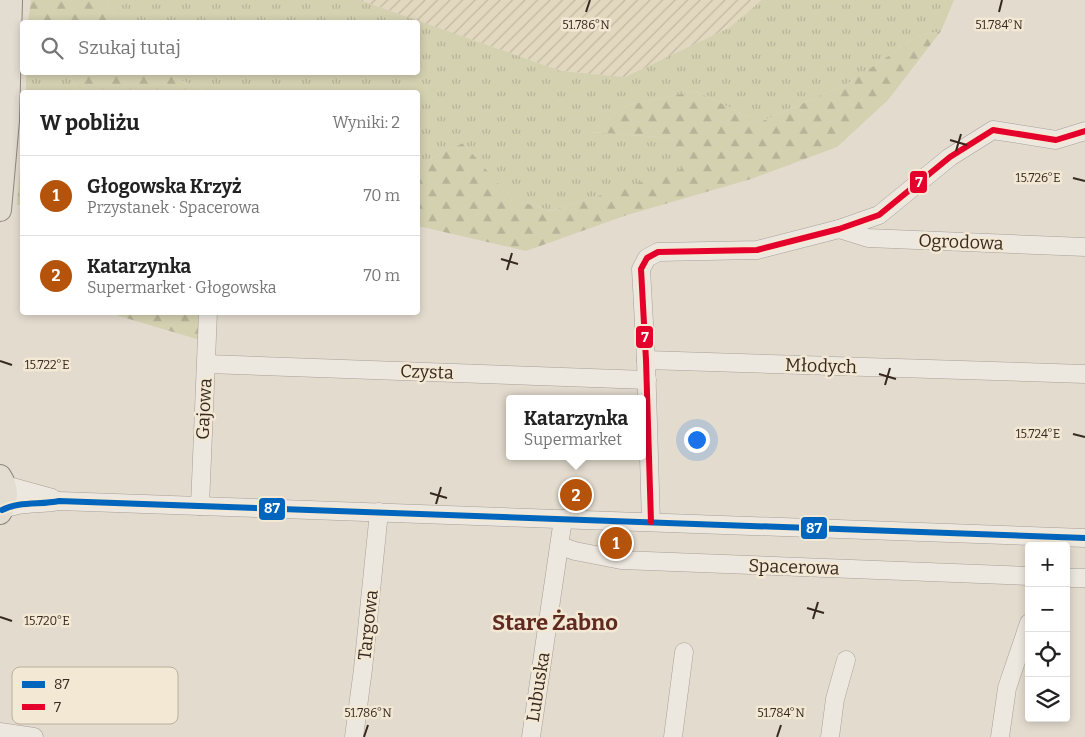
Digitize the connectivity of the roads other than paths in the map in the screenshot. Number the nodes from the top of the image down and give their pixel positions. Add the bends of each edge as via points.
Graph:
1 (11, 0) edge
2 (1085, 131) edge
3 (0, 210) edge
4 (839, 229) junction
5 (1085, 247) edge
6 (208, 315) edge
7 (646, 360) junction
8 (207, 364) junction
9 (1085, 374) edge
10 (647, 380) junction
11 (3, 481) edge
12 (59, 501) junction
13 (200, 506) junction
14 (1, 512) edge
15 (379, 512) junction
16 (564, 519) junction
17 (651, 522) junction
18 (1085, 538) edge
19 (1051, 541) edge
20 (560, 546) junction
21 (1025, 576) edge
22 (1070, 578) edge
23 (1085, 578) edge
24 (1026, 632) edge
25 (684, 652) dead end
26 (846, 660) dead end
27 (0, 732) edge
28 (34, 737) edge
29 (354, 737) edge
30 (531, 737) edge
31 (673, 737) edge
32 (830, 737) edge
33 (1000, 737) edge

1 - 3 main road via 8,121
2 - 4 street via 1056,140 992,130 950,157 879,215
4 - 5 street, Ogrodowa via 868,238
4 - 7 street via 757,250 658,252 647,258 641,269
6 - 8 street, Gajowa
7 - 9 street, Młodych
7 - 10 street
8 - 10 street, Czysta
8 - 13 street, Gajowa
10 - 17 street
11 - 12 street via 18,490
11 - 14 main road via 7,494
12 - 13 street
12 - 14 street via 14,505
13 - 15 street
15 - 16 street
15 - 29 street, Targowa
16 - 17 street
16 - 20 street, Lubuska
17 - 19 street
18 - 19 street
20 - 21 street, Spacerowa via 621,560
20 - 30 street, Lubuska
22 - 23 street
24 - 33 street via 1007,688
25 - 31 street
26 - 32 street via 835,699
27 - 28 street

